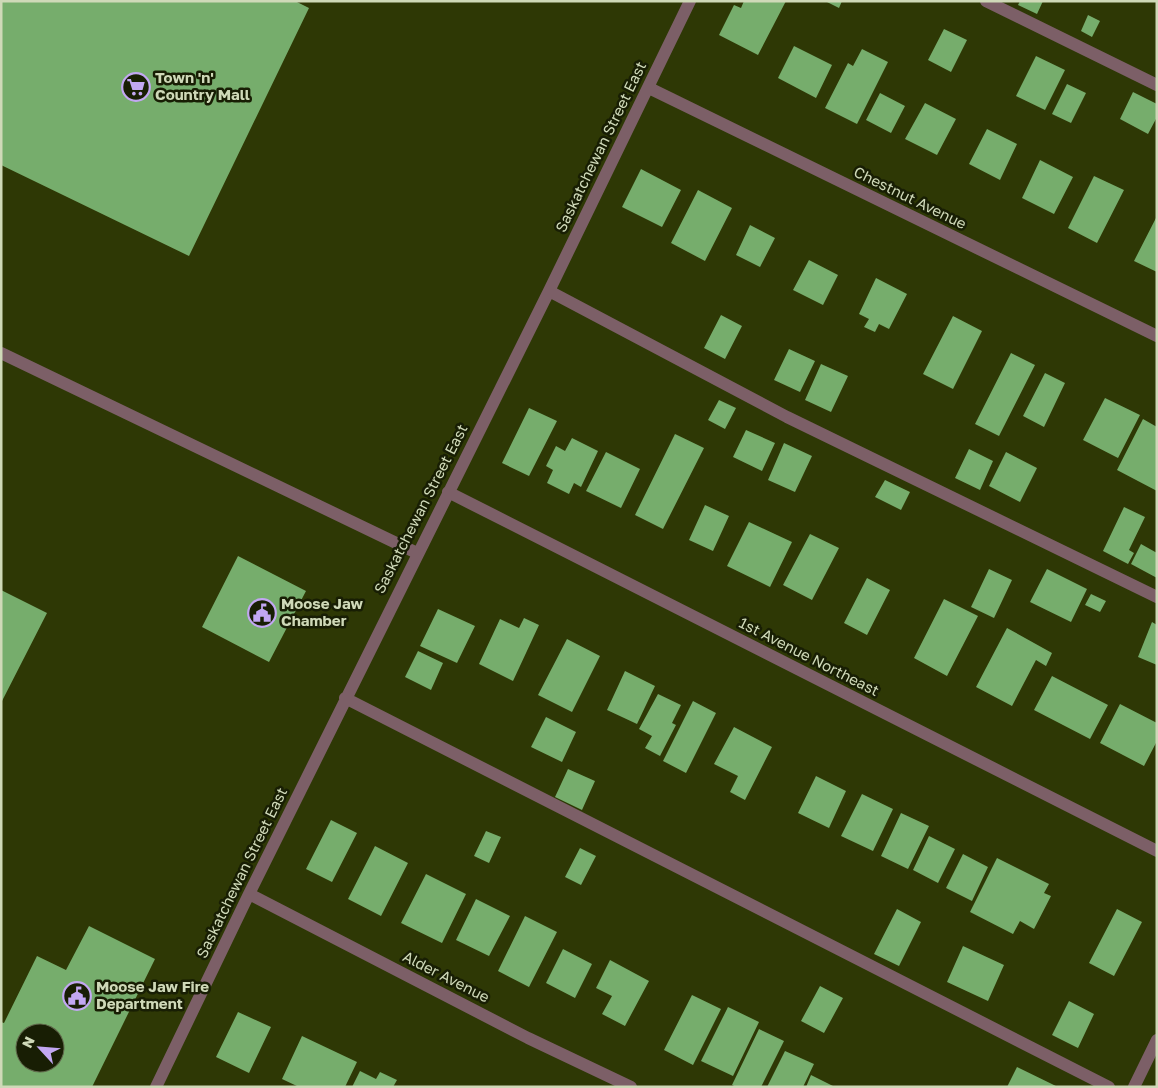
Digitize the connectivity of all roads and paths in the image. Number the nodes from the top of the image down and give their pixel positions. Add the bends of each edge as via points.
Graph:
1 (690, 1) edge
2 (986, 1) edge
3 (1157, 84) edge
4 (648, 88) junction
5 (549, 291) junction
6 (1157, 336) edge
7 (1, 353) edge
8 (448, 492) junction
9 (417, 553) junction
10 (1157, 597) edge
11 (345, 698) junction
12 (1157, 851) edge
13 (249, 894) junction
14 (1157, 1040) edge
15 (156, 1087) edge
16 (631, 1087) edge
17 (1109, 1087) edge
18 (1134, 1087) edge

1 - 4 street, Saskatchewan Street East
2 - 3 street
4 - 5 street, Saskatchewan Street East
4 - 6 street, Chestnut Avenue
5 - 8 street, Saskatchewan Street East
5 - 10 street via 787,418
7 - 9 street
8 - 9 street, Saskatchewan Street East
8 - 12 street, 1st Avenue Northeast
9 - 11 street, Saskatchewan Street East
11 - 13 street, Saskatchewan Street East
11 - 17 street
13 - 15 street, Saskatchewan Street East
13 - 16 street, Alder Avenue via 528,1038
14 - 18 street

